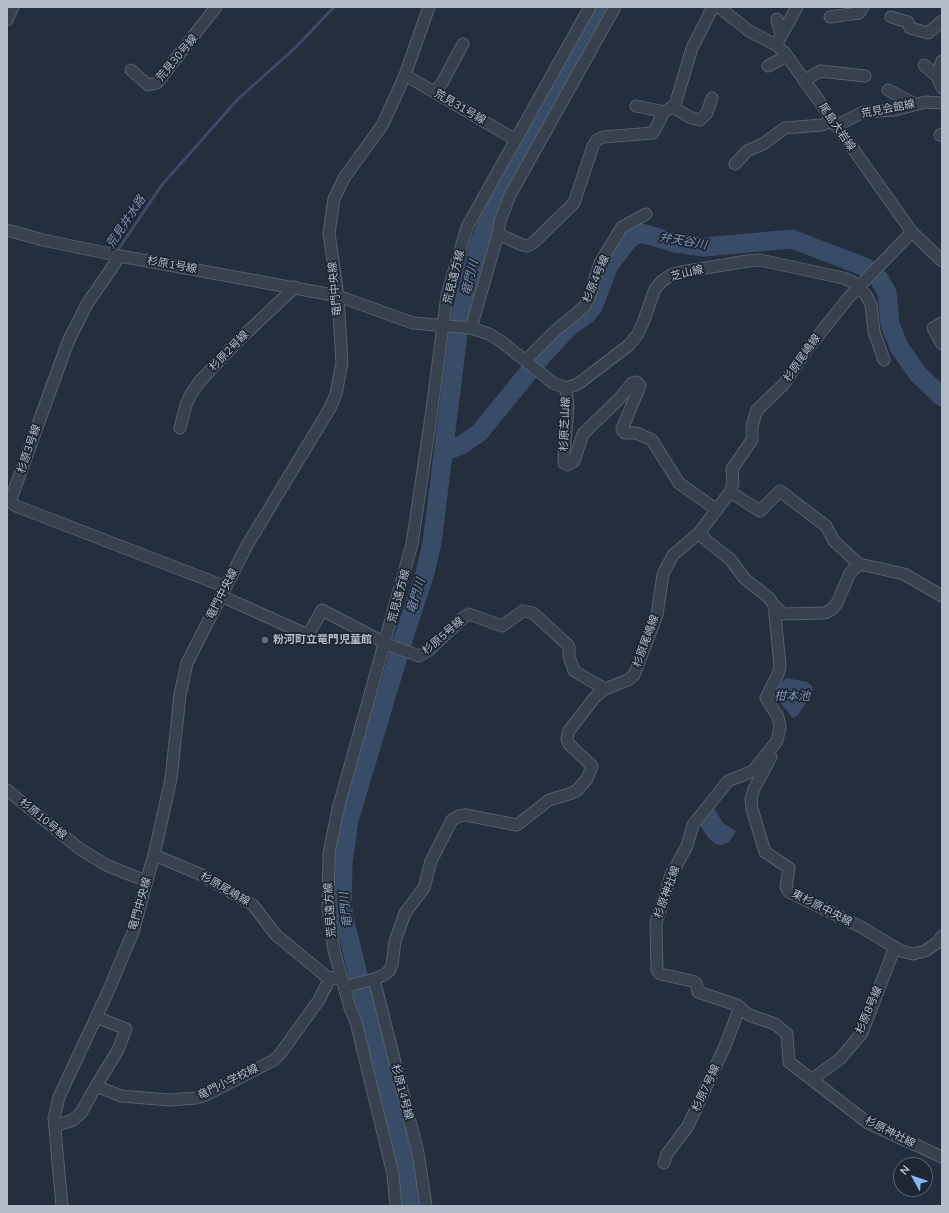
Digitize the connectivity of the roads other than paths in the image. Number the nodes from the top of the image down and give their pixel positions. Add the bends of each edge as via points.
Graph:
1 (13, 7) edge
2 (216, 7) edge
3 (430, 7) edge
4 (590, 7) edge
5 (615, 7) edge
6 (713, 7) edge
7 (797, 7) edge
8 (863, 7) edge
9 (726, 9) edge
10 (830, 17) dead end
11 (891, 17) dead end
12 (777, 19) dead end
13 (7, 20) edge
14 (942, 21) edge
15 (778, 41) junction
16 (463, 44) dead end
17 (787, 56) junction
18 (942, 61) edge
19 (924, 65) dead end
20 (768, 66) dead end
21 (131, 70) dead end
22 (405, 75) junction
23 (865, 76) dead end
24 (804, 81) junction
25 (940, 83) edge
26 (888, 90) dead end
27 (434, 92) junction
28 (712, 98) dead end
29 (942, 103) edge
30 (915, 104) junction
31 (636, 106) dead end
32 (668, 109) junction
33 (834, 124) junction
34 (516, 140) junction
35 (735, 164) dead end
36 (646, 214) dead end
37 (7, 230) edge
38 (912, 232) junction
39 (498, 234) junction
40 (116, 255) junction
41 (942, 261) edge
42 (862, 283) junction
43 (295, 287) junction
44 (338, 296) junction
45 (942, 324) edge
46 (446, 326) junction
47 (470, 328) junction
48 (942, 344) edge
49 (884, 360) dead end
50 (527, 361) junction
51 (566, 388) junction
52 (180, 428) dead end
53 (730, 492) junction
54 (717, 510) junction
55 (699, 533) junction
56 (859, 564) junction
57 (224, 592) junction
58 (942, 596) edge
59 (774, 605) junction
60 (387, 644) junction
61 (605, 689) junction
62 (777, 741) junction
63 (7, 790) edge
64 (154, 854) junction
65 (146, 881) junction
66 (942, 936) edge
67 (895, 947) junction
68 (330, 978) junction
69 (373, 979) junction
70 (345, 984) junction
71 (740, 1007) junction
72 (96, 1017) junction
73 (812, 1079) junction
74 (96, 1086) junction
75 (55, 1126) junction
76 (942, 1157) edge
77 (664, 1163) dead end
78 (62, 1206) edge
79 (396, 1206) edge
80 (426, 1206) edge

1 - 13 street
2 - 21 street, 荒見30号線 via 157,83 144,83
3 - 22 street, 竜門中央線
4 - 34 street, 荒見遠方線
5 - 39 street via 510,195
6 - 32 street via 692,48 675,106
7 - 15 street
8 - 10 street via 859,12
9 - 15 street, 尾島大岩線 via 748,30
11 - 14 street via 908,22 910,28 928,33
12 - 15 street
15 - 17 street, 尾島大岩線
16 - 27 street via 442,83
17 - 20 street
17 - 24 street, 尾島大岩線
18 - 25 street
19 - 25 street
22 - 27 street, 荒見31号線
22 - 44 street, 竜門中央線 via 383,124 344,178 334,199 329,232
23 - 24 street via 820,71
24 - 33 street, 尾島大岩線
26 - 30 street
27 - 34 street, 荒見31号線
28 - 32 street via 707,113 700,120
29 - 30 street, 荒見会館線
30 - 33 street, 荒見会館線 via 895,110 863,112
31 - 32 street
32 - 39 street via 653,133 603,137 597,140 574,203 533,243 527,246
33 - 35 street, 荒見会館線 via 785,128 747,152
33 - 38 street, 尾島大岩線
34 - 46 street, 荒見遠方線 via 467,227 447,295
36 - 50 street, 杉原4号線 via 622,227 600,263 584,307 560,326
37 - 40 street, 杉原1号線
38 - 41 street, 尾島大岩線
38 - 42 street, 杉原尾嶋線
39 - 47 street
40 - 43 street, 杉原1号線
40 - 57 street, 杉原3号線 via 68,342 11,499 12,503
42 - 49 street via 871,305 874,332
42 - 51 street, 芝山線 via 760,260 671,275 655,289 638,334 629,345 584,380
42 - 53 street, 杉原尾嶋線 via 806,351 784,384 757,410 752,426 752,440 732,468 733,483
43 - 44 street, 杉原1号線
43 - 52 street, 杉原2号線 via 200,381 186,405
44 - 46 street, 杉原芝山線 via 413,323
44 - 57 street, 竜門中央線 via 342,363 336,394 312,440 258,525
45 - 48 street via 934,328
46 - 47 street, 杉原芝山線
46 - 60 street, 荒見遠方線 via 412,544
47 - 50 street, 杉原芝山線 via 489,334
50 - 51 street, 杉原芝山線 via 553,383
51 - 54 street, 杉原芝山線 via 568,406 564,463 568,465 573,462 583,434 632,383 637,382 640,386 622,429 652,440 679,483
53 - 54 street, 杉原尾嶋線
53 - 56 street via 760,511 780,491 826,526 834,541
54 - 55 street, 杉原尾嶋線
55 - 59 street via 730,559 745,579
55 - 61 street, 杉原尾嶋線 via 672,555 663,574 657,616 634,675
56 - 58 street via 904,574
56 - 59 street via 850,573 832,610 825,613 783,614
57 - 60 street, 杉原5号線 via 308,635 322,610
57 - 64 street, 竜門中央線 via 187,663 171,779
59 - 62 street via 780,665 766,698 778,717 780,727
60 - 61 street, 杉原5号線 via 420,656 469,614 502,626 523,611 533,613 569,646 568,656 574,670
60 - 70 street, 荒見遠方線 via 338,809 330,853 328,908 334,950
61 - 69 street, 杉原尾嶋線 via 568,732 569,744 592,766 588,779 576,791 549,800 517,825 466,815 452,820 431,861 424,888 405,913 393,950 392,965 384,975
62 - 67 street, 東杉原中央線 via 751,799 765,852 789,868 786,887 792,895 862,927
62 - 71 street, 杉原神社線 via 754,771 728,781 693,825 687,846 671,875 656,923 656,968 660,974 692,981 696,983 698,992
63 - 65 street, 杉原10号線 via 80,849 106,865
64 - 65 street, 竜門中央線
64 - 68 street, 杉原尾嶋線 via 202,875 253,905 276,935
65 - 72 street, 竜門中央線 via 133,932
66 - 67 street, 東杉原中央線 via 925,951 913,954
67 - 73 street, 杉原8号線 via 862,1033 840,1059
68 - 70 street, 杉原尾嶋線
68 - 74 street, 竜門小学校線 via 319,1000 274,1060 204,1096 169,1100 147,1099 120,1096
69 - 70 street, 杉原尾嶋線
69 - 80 street, 杉原14号線 via 418,1153
70 - 79 street, 荒見遠方線 via 393,1174
71 - 73 street, 杉原神社線 via 749,1015 784,1030 787,1034 789,1062
71 - 77 street, 杉原7号線 via 688,1126 667,1154
72 - 74 street via 126,1029 118,1050
72 - 75 street, 竜門中央線 via 60,1097 54,1118
73 - 76 street, 杉原神社線 via 868,1123
74 - 75 street via 81,1113 73,1120
75 - 78 street, 竜門中央線

